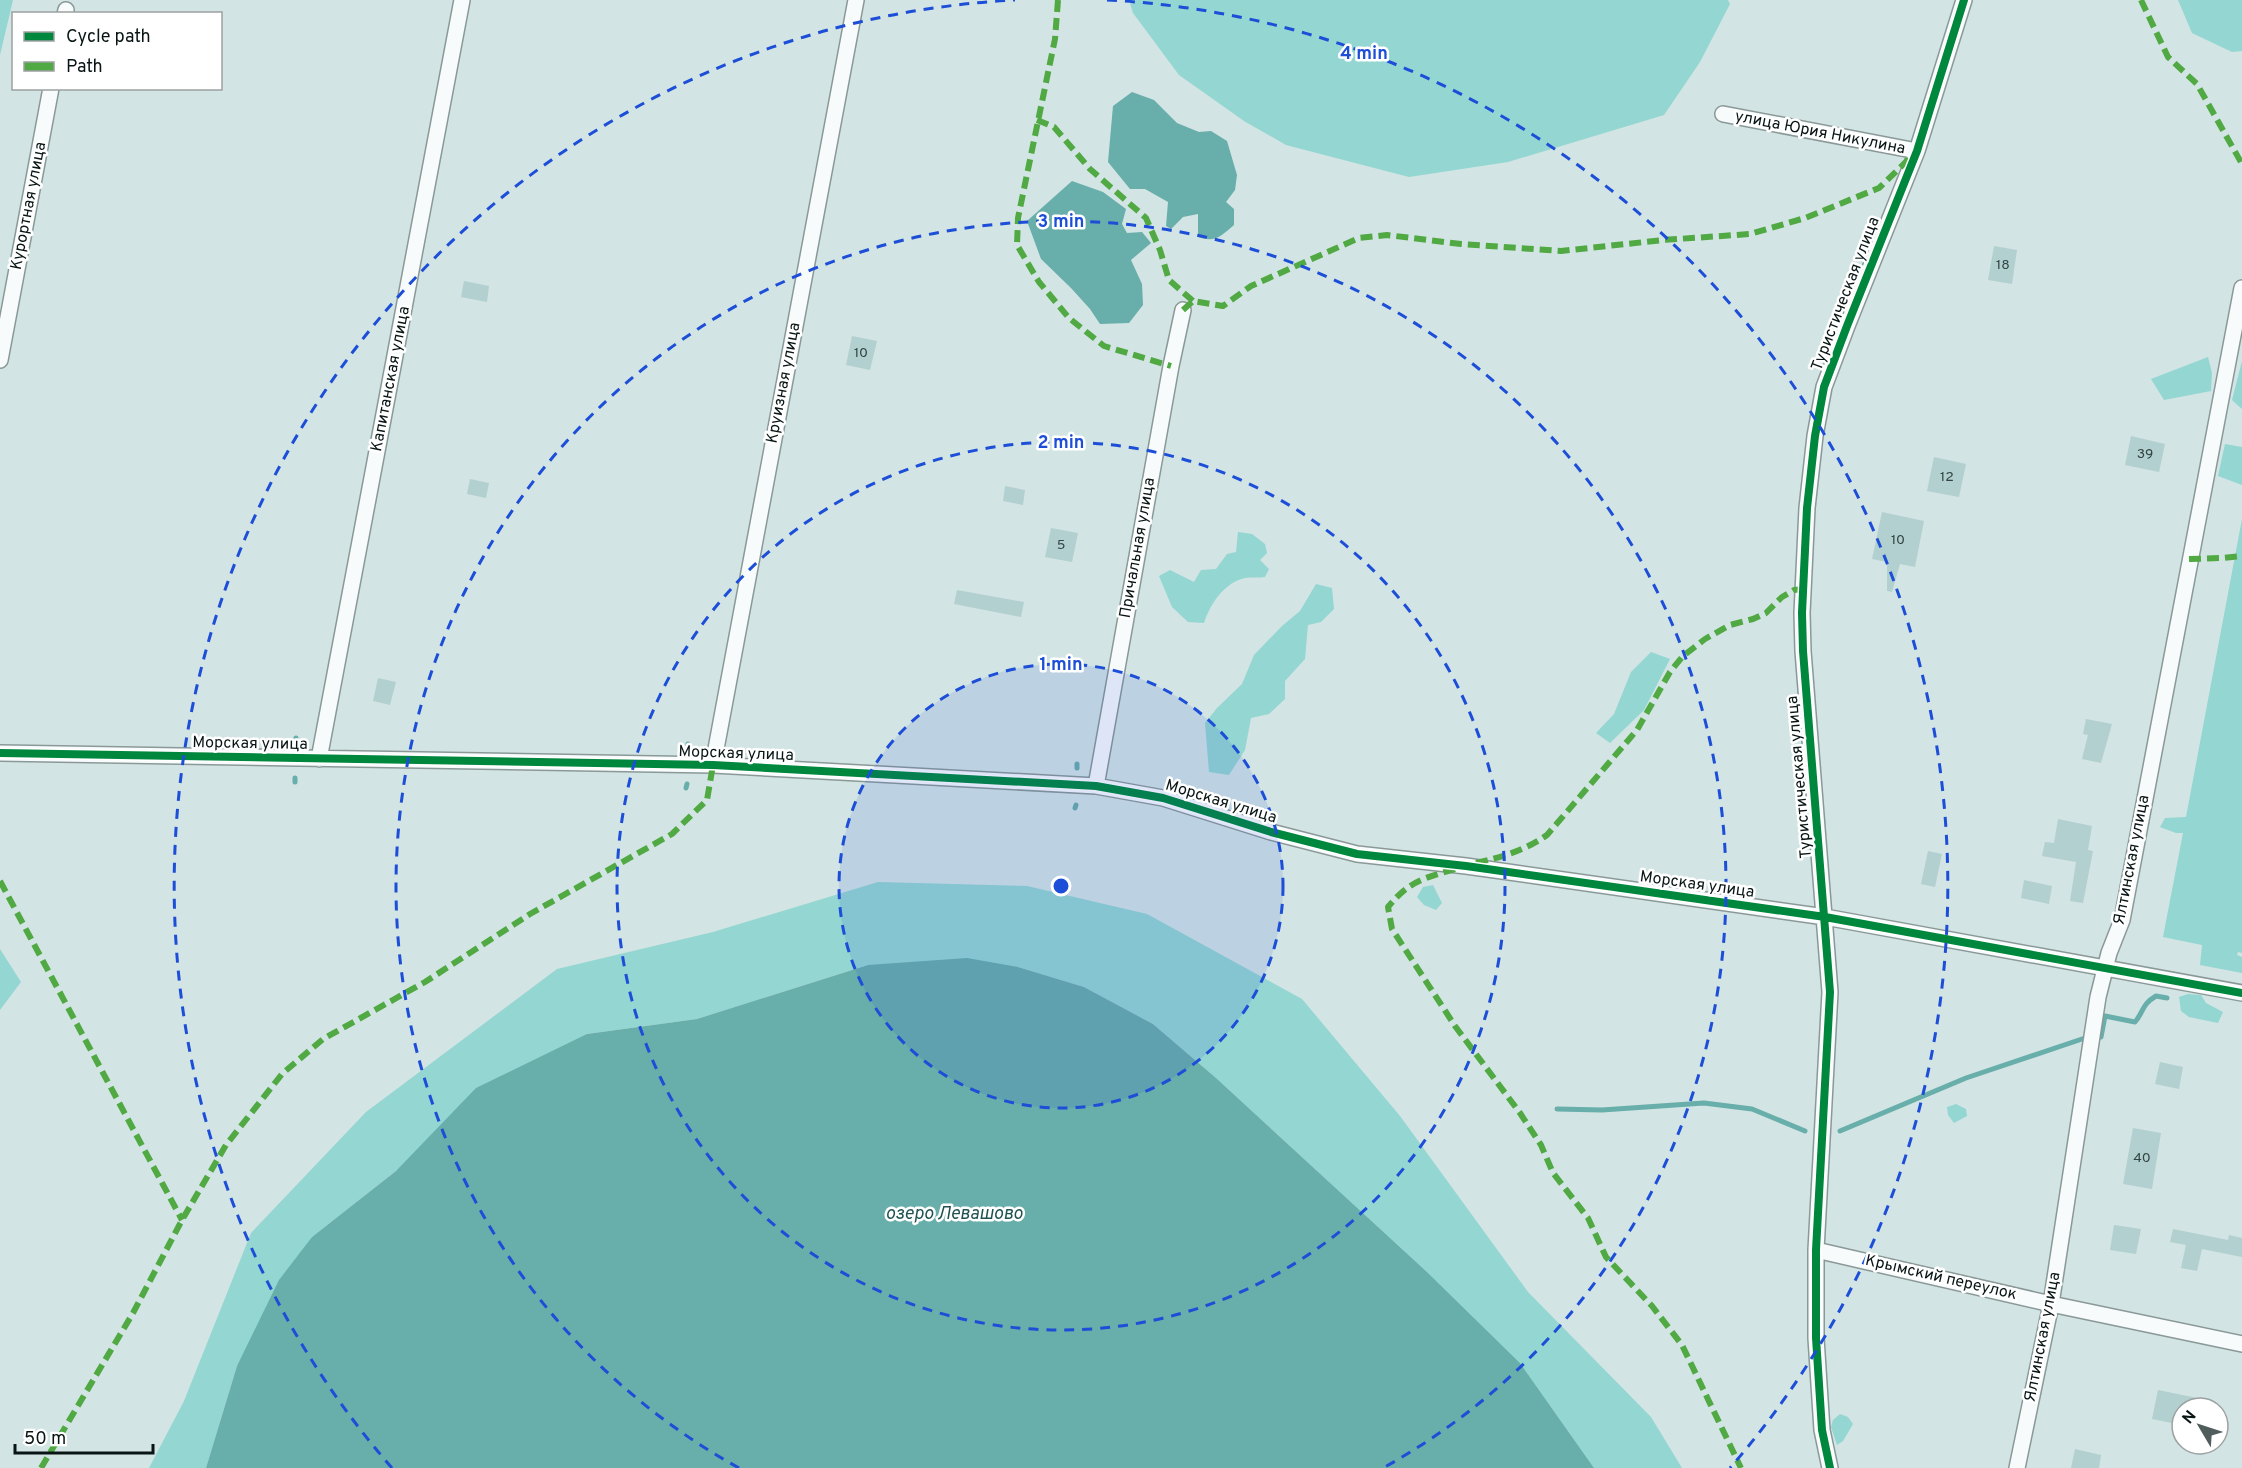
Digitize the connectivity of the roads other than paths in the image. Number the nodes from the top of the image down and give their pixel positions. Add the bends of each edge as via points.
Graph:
1 (462, 0) edge
2 (856, 0) edge
3 (1963, 7) edge
4 (51, 90) edge
5 (1723, 114) dead end
6 (1917, 151) junction
7 (2242, 288) edge
8 (1183, 310) dead end
9 (0, 360) edge
10 (0, 753) edge
11 (319, 759) junction
12 (713, 765) junction
13 (1096, 786) junction
14 (1825, 917) junction
15 (2105, 967) junction
16 (2242, 993) edge
17 (1816, 1250) junction
18 (2051, 1304) junction
19 (2242, 1344) edge
20 (1830, 1468) edge
21 (2017, 1468) edge

1 - 11 street, Капитанская улица
2 - 12 street, Круизная улица
3 - 6 street, Туристическая улица
4 - 9 street, Курортная улица
5 - 6 street, улица Юрия Никулина
6 - 14 street, Туристическая улица via 1828,377 1815,436 1802,613
7 - 15 street, Ялтинская улица via 2121,921
8 - 13 street, Причальная улица
10 - 11 street, Морская улица
11 - 12 street, Морская улица
12 - 13 street, Морская улица
13 - 14 street, Морская улица via 1163,798 1357,854
14 - 15 street, Морская улица
14 - 17 street, Туристическая улица via 1830,992
15 - 16 street, Морская улица
15 - 18 street, Ялтинская улица
17 - 18 street, Крымский переулок
17 - 20 street, Туристическая улица via 1816,1338 1822,1431
18 - 19 street, Крымский переулок
18 - 21 street, Ялтинская улица

